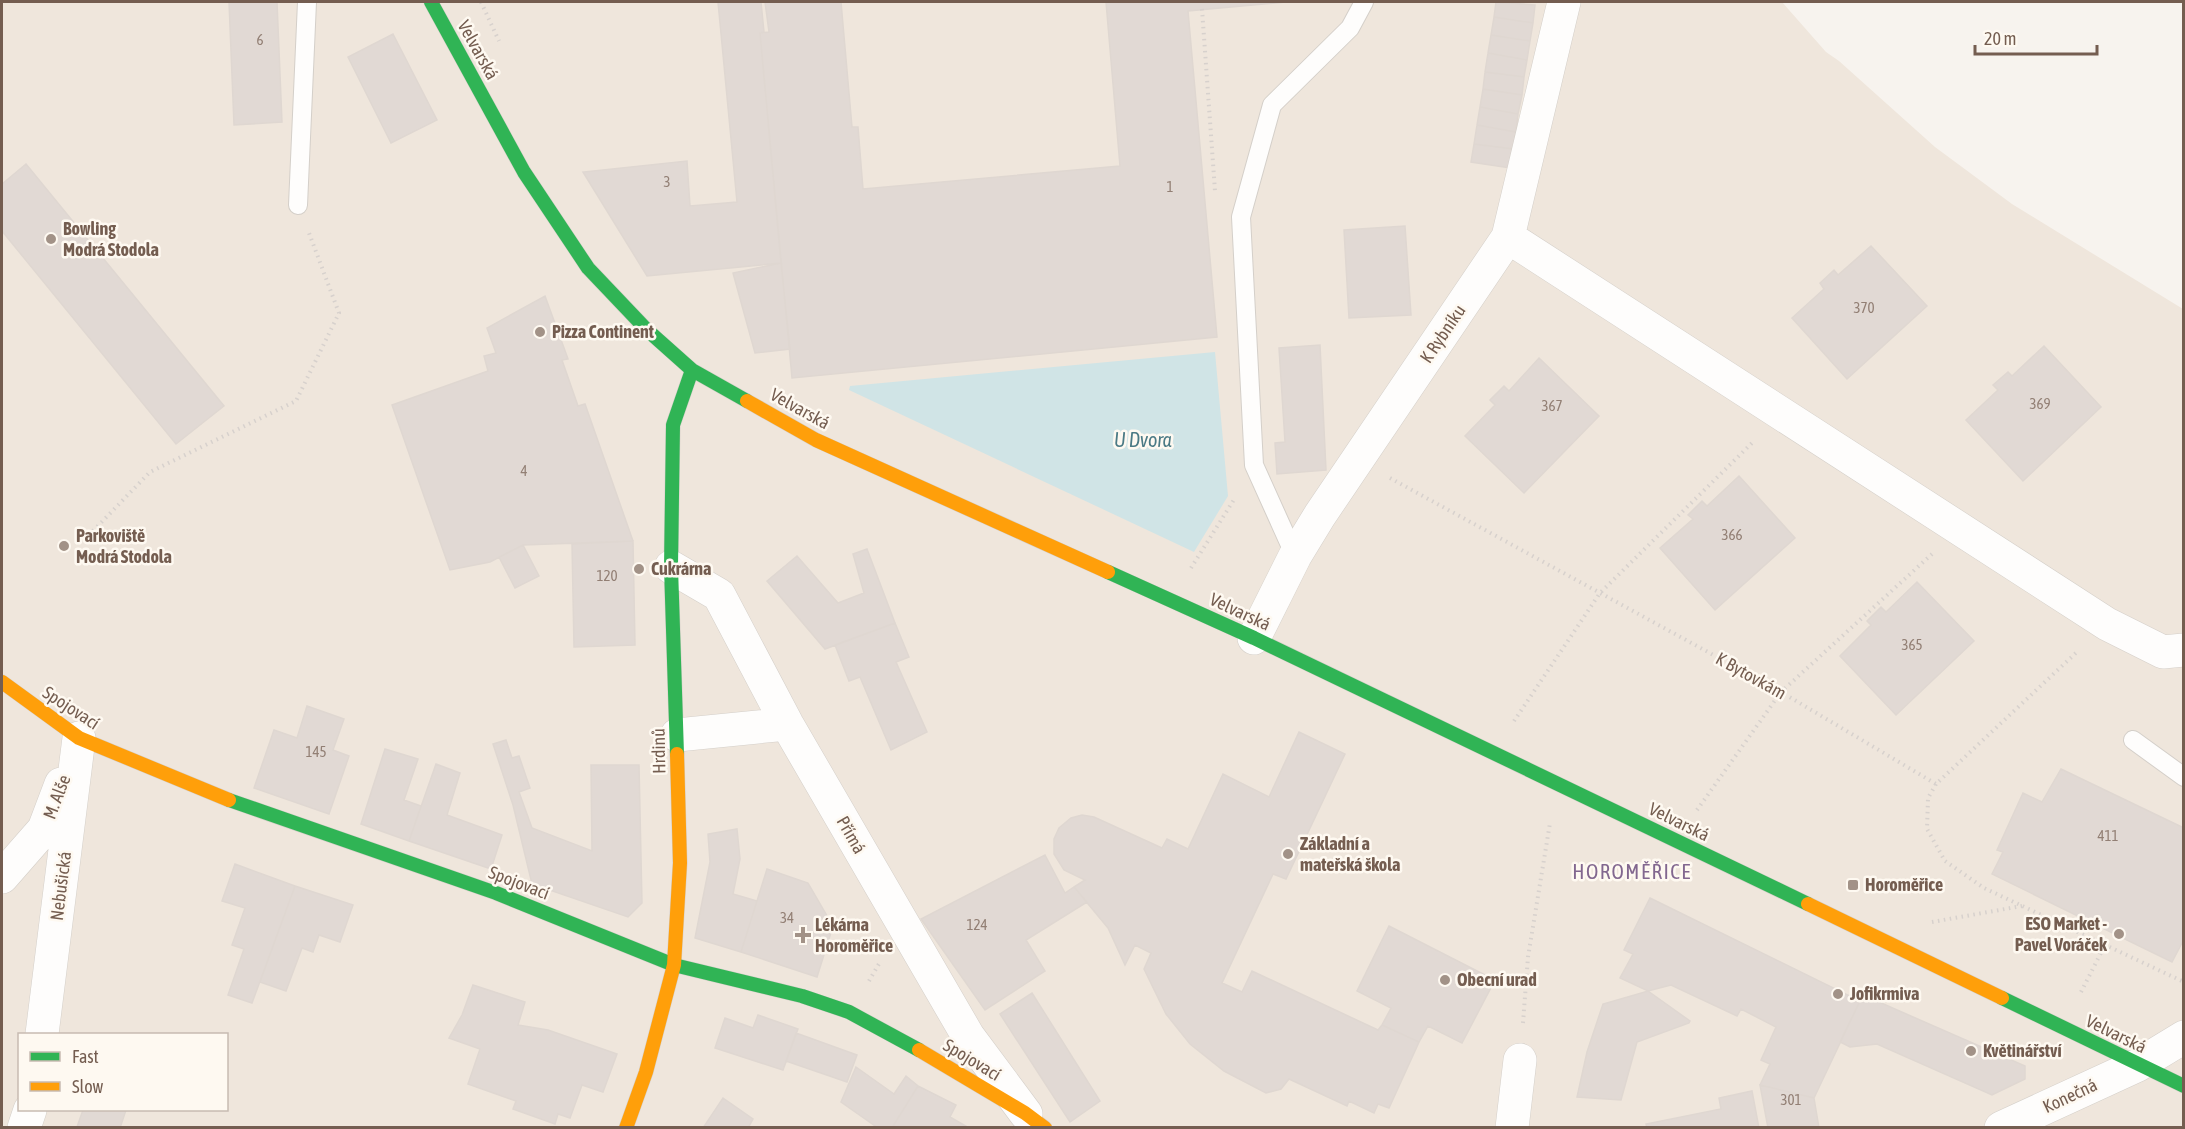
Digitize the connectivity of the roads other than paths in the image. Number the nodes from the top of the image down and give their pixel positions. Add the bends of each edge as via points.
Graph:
1 (307, 2) edge
2 (431, 2) edge
3 (1364, 2) edge
4 (1564, 2) edge
5 (298, 205) road end
6 (1508, 237) junction
7 (692, 370) junction
8 (1295, 556) junction
9 (672, 567) junction
10 (1254, 638) junction
11 (2184, 650) edge
12 (2, 682) edge
13 (787, 724) junction
14 (677, 735) junction
15 (79, 738) junction
16 (2133, 740) dead end
17 (2184, 777) edge
18 (2, 877) edge
19 (674, 964) junction
20 (42, 1033) edge
21 (2184, 1037) edge
22 (1520, 1060) road end
23 (2138, 1065) junction
24 (2184, 1086) edge
25 (30, 1111) edge
26 (1034, 1123) edge
27 (24, 1128) edge
28 (626, 1128) edge
29 (1512, 1128) edge
30 (2001, 1128) edge

1 - 5 lane
2 - 7 main road, Velvarská via 524,172 588,268
3 - 8 lane via 1350,28 1272,105 1240,217 1254,465
4 - 6 street, K Rybníku
6 - 8 street, K Rybníku
6 - 11 street via 2107,624 2163,652
7 - 9 main road, Hrdinů via 673,425
7 - 10 main road, Velvarská via 816,440
8 - 10 street, K Rybníku
9 - 13 street, Přímá via 719,595
9 - 14 main road, Hrdinů
10 - 23 main road, Velvarská
12 - 15 main road, Spojovací
13 - 14 street
13 - 26 street, Přímá via 968,1036
14 - 19 main road, Hrdinů via 680,863
15 - 18 street, M. Alše via 44,829
15 - 19 main road, Spojovací via 247,807 496,893
15 - 20 street, Nebušická
16 - 17 lane
19 - 26 main road, Spojovací via 849,1012 900,1039
19 - 28 main road, Hrdinů via 646,1072
21 - 23 street, Konečná
22 - 29 street
23 - 24 main road, Velvarská
23 - 30 street, Konečná
25 - 27 street

